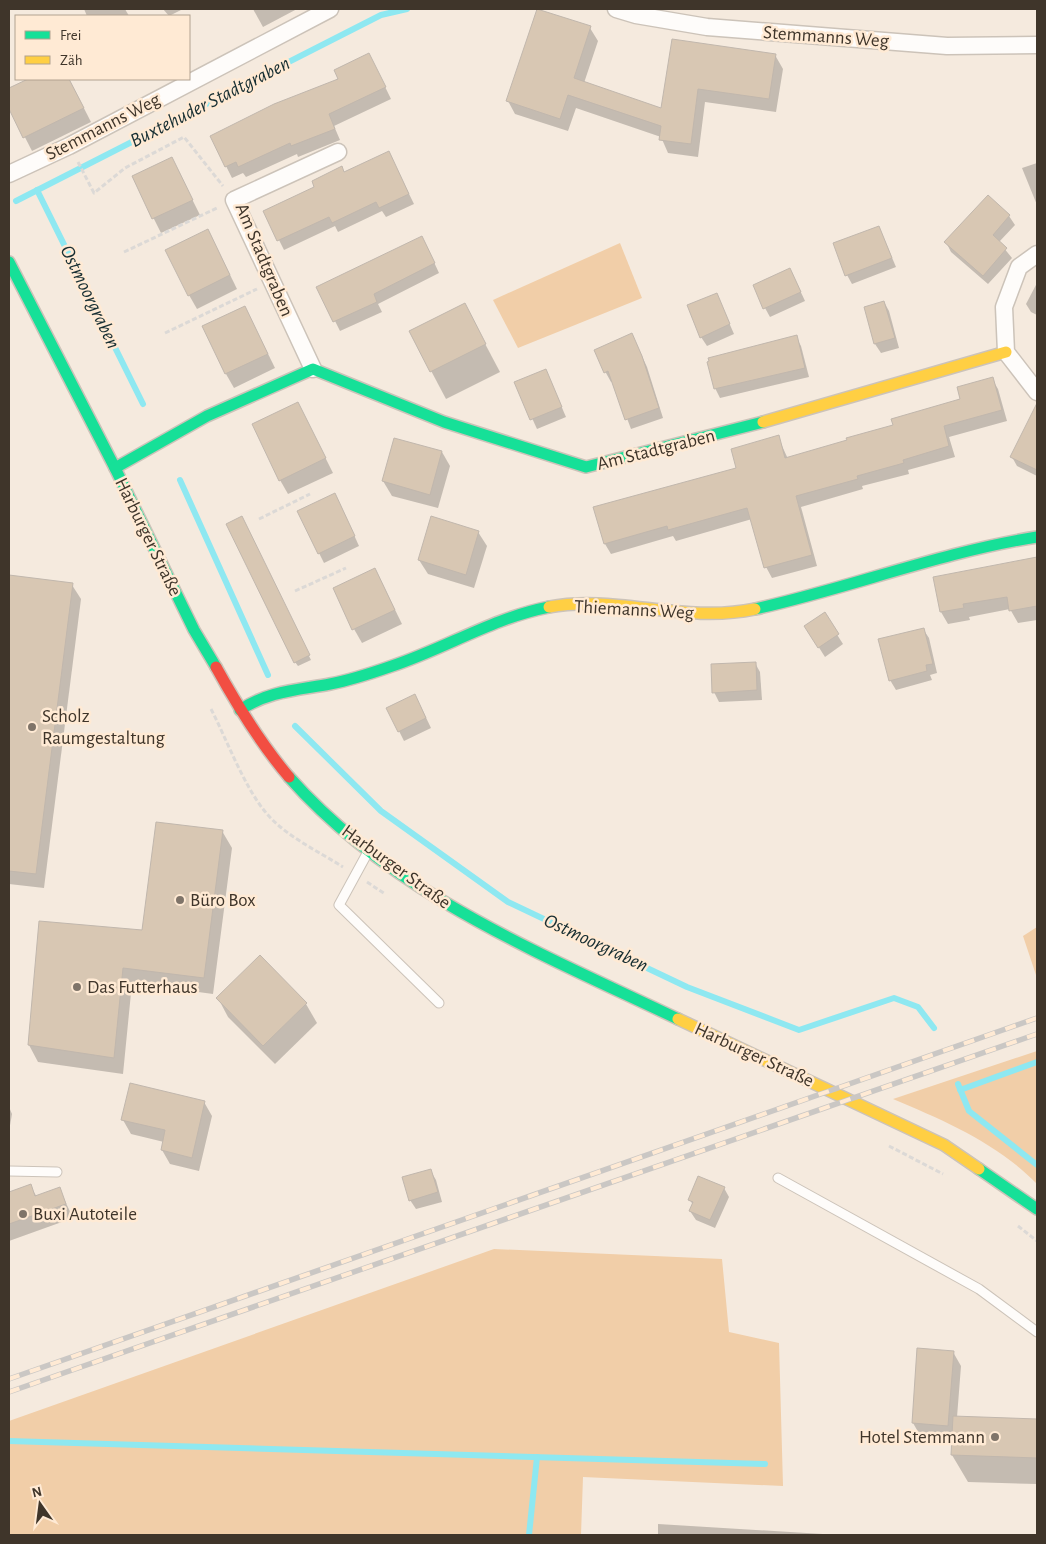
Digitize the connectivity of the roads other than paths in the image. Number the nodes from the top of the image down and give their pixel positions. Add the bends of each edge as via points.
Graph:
1 (330, 9) edge
2 (616, 9) edge
3 (1037, 46) edge
4 (338, 152) dead end
5 (9, 174) edge
6 (1037, 254) edge
7 (9, 262) edge
8 (21, 284) junction
9 (9, 291) edge
10 (1006, 352) junction
11 (313, 369) junction
12 (1037, 392) edge
13 (115, 468) junction
14 (1037, 537) edge
15 (240, 710) junction
16 (369, 850) junction
17 (439, 1003) dead end
18 (9, 1171) edge
19 (57, 1172) dead end
20 (778, 1178) dead end
21 (1037, 1209) edge
22 (1037, 1332) edge

1 - 5 street, Stemmanns Weg via 69,146
2 - 3 street, Stemmanns Weg via 707,27 947,46
4 - 11 street, Am Stadtgraben via 234,200
6 - 10 street via 1019,267 1004,307
7 - 8 street, Harburger Straße
8 - 9 lane
8 - 13 street, Harburger Straße
10 - 11 street, Am Stadtgraben via 706,438 586,467 444,422
10 - 12 street
11 - 13 street via 207,416
13 - 15 street, Harburger Straße via 194,630
14 - 15 street, Thiemanns Weg via 952,554 742,612 682,613 578,604 529,610 485,625 406,661 346,680 261,697
15 - 16 street, Harburger Straße via 275,761 317,809
16 - 17 lane via 339,905
16 - 21 street, Harburger Straße via 407,880 484,928 944,1145
18 - 19 lane
20 - 22 lane via 979,1289

